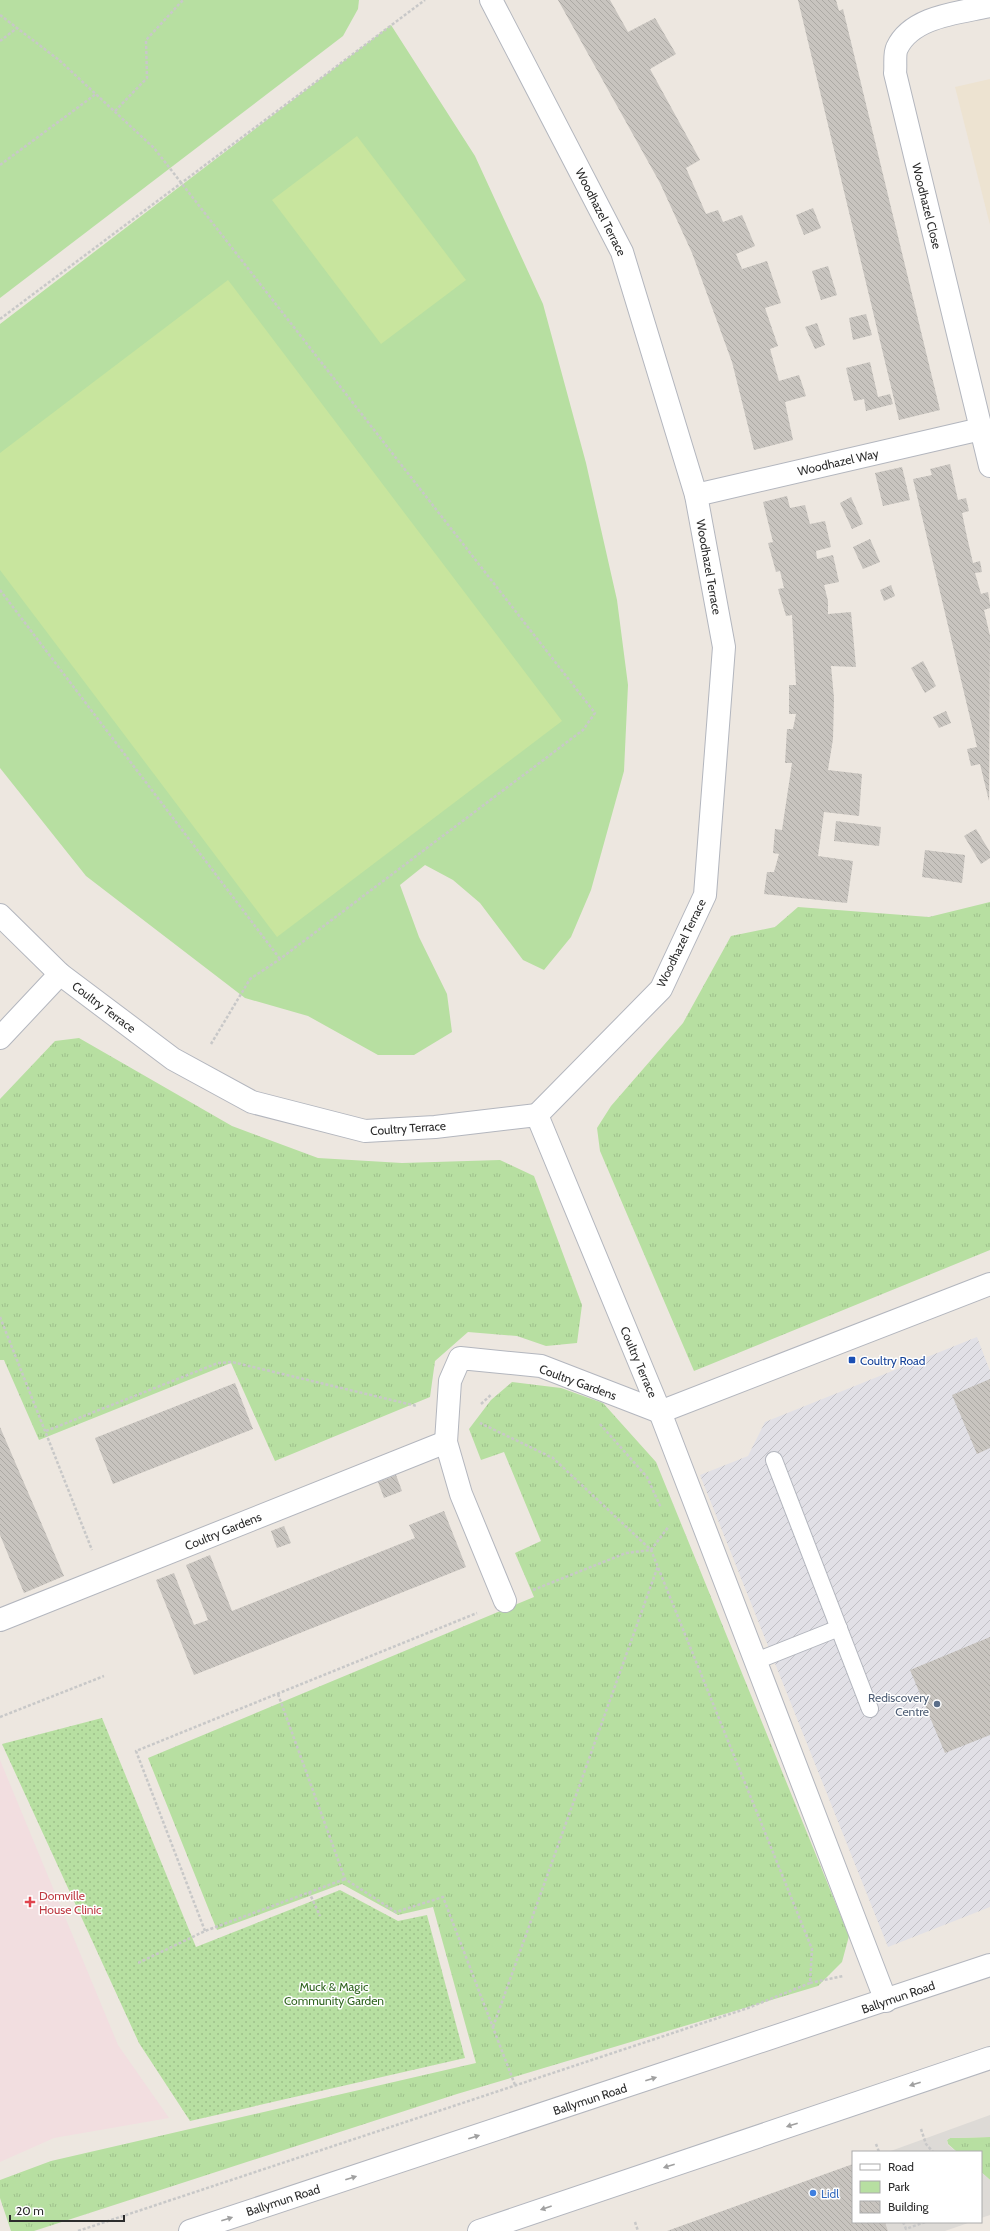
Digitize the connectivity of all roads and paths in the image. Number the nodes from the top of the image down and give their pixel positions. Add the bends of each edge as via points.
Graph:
1 (183, 0) edge
2 (424, 0) edge
3 (491, 0) edge
4 (990, 6) edge
5 (0, 15) edge
6 (17, 28) junction
7 (0, 41) edge
8 (96, 94) junction
9 (115, 111) junction
10 (0, 165) edge
11 (182, 184) junction
12 (0, 319) edge
13 (981, 428) junction
14 (990, 466) edge
15 (696, 495) junction
16 (0, 590) edge
17 (0, 915) edge
18 (280, 958) junction
19 (60, 974) junction
20 (0, 1038) edge
21 (195, 1071) junction
22 (537, 1115) junction
23 (989, 1287) edge
24 (0, 1317) edge
25 (495, 1392) dead end
26 (660, 1412) junction
27 (460, 1416) junction
28 (597, 1422) dead end
29 (46, 1431) junction
30 (446, 1442) junction
31 (774, 1460) dead end
32 (662, 1512) dead end
33 (666, 1519) dead end
34 (651, 1550) junction
35 (658, 1566) junction
36 (103, 1578) junction
37 (505, 1601) junction
38 (0, 1620) edge
39 (839, 1628) junction
40 (756, 1661) junction
41 (104, 1676) dead end
42 (278, 1694) junction
43 (870, 1709) dead end
44 (0, 1717) edge
45 (345, 1879) junction
46 (309, 1892) junction
47 (320, 1916) dead end
48 (205, 1931) junction
49 (138, 1963) dead end
50 (990, 1965) edge
51 (886, 2001) junction
52 (493, 2027) junction
53 (990, 2058) edge
54 (515, 2085) junction
55 (921, 2129) dead end
56 (876, 2144) dead end
57 (879, 2151) edge
58 (932, 2151) edge
59 (635, 2222) dead end
60 (903, 2223) edge
61 (923, 2223) edge
62 (78, 2231) edge
63 (190, 2231) edge
64 (479, 2231) edge
65 (638, 2231) edge

1 - 9 path via 146,40 147,78
2 - 11 path
3 - 15 street, Woodhazel Terrace via 622,252
4 - 13 street, Woodhazel Close via 934,20 911,29 896,49 896,73
5 - 6 path
6 - 7 path
6 - 8 path via 59,60
8 - 9 path
8 - 10 path
9 - 11 path via 154,148
11 - 12 path
11 - 18 path via 595,714 583,730
13 - 14 street, Woodhazel Close
13 - 15 street, Woodhazel Way
15 - 22 street, Woodhazel Terrace via 724,647 705,894 661,989
16 - 18 path
17 - 19 street, Coultry Terrace
18 - 21 path via 250,979
19 - 20 street
19 - 21 street, Coultry Terrace via 173,1059
21 - 22 street, Coultry Terrace via 252,1102 365,1131 435,1127
22 - 26 street, Coultry Terrace
23 - 26 street
24 - 29 path
25 - 27 path
26 - 27 street, Coultry Gardens via 541,1366 460,1358 450,1380
26 - 40 street, Coultry Terrace
27 - 29 path via 232,1362 218,1363
27 - 30 street, Coultry Gardens
27 - 34 path via 553,1458
28 - 32 path via 647,1477
29 - 36 path
30 - 36 street, Coultry Gardens
30 - 37 street, Coultry Gardens via 461,1494
31 - 39 lane
33 - 34 path via 669,1526
34 - 35 path
34 - 37 path via 626,1553
35 - 52 path
35 - 54 path via 812,1949 810,1983 748,2008
36 - 38 street, Coultry Gardens
37 - 42 path
39 - 40 lane
39 - 43 lane
40 - 51 street, Coultry Terrace
41 - 44 path
42 - 45 path
42 - 48 path via 136,1751
45 - 46 path
45 - 52 path via 396,1912 443,1897
46 - 47 path
46 - 48 path
48 - 49 path
50 - 51 street, Ballymun Road
63 -> 51 street, Ballymun Road
52 - 54 path
53 -> 64 street
54 - 62 path
55 - 58 path via 926,2144
56 - 57 path
59 - 65 path
60 - 61 path via 906,2229

